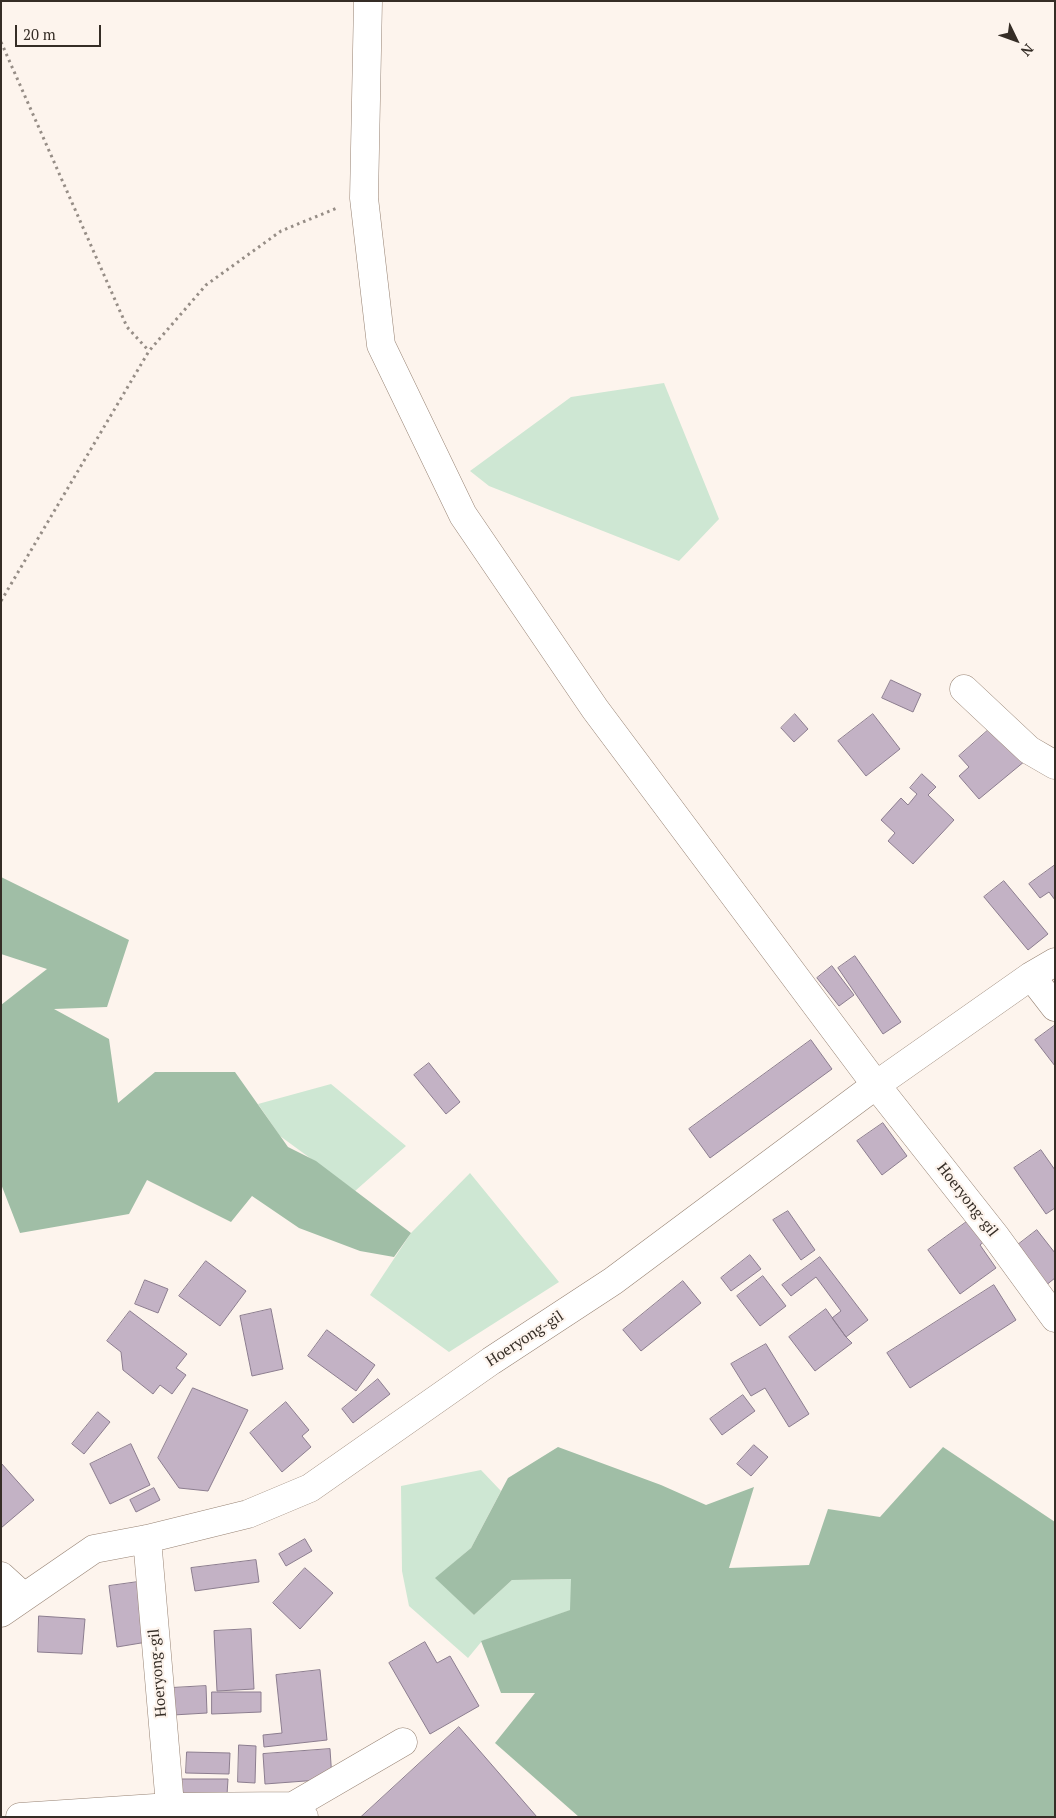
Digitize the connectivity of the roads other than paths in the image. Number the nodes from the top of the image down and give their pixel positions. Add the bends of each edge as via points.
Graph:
1 (368, 1) edge
2 (964, 689) dead end
3 (1055, 765) edge
4 (1055, 962) edge
5 (1031, 976) junction
6 (1055, 1007) edge
7 (876, 1085) junction
8 (1055, 1318) edge
9 (147, 1538) junction
10 (1, 1576) edge
11 (24, 1597) junction
12 (1, 1613) edge
13 (403, 1742) dead end
14 (170, 1812) edge
15 (298, 1812) edge
16 (20, 1817) edge

1 - 7 street via 364,198 381,345 463,515 595,709
2 - 3 street via 1029,750
4 - 5 street, Hoeryong-gil
5 - 6 street
5 - 7 street, Hoeryong-gil
7 - 8 street, Hoeryong-gil via 996,1237
7 - 9 street, Hoeryong-gil via 613,1282 491,1361 310,1488 248,1514
9 - 11 street, Hoeryong-gil via 94,1548
9 - 14 street, Hoeryong-gil
10 - 11 street
11 - 12 street, Hoeryong-gil
13 - 15 street
14 - 15 street
14 - 16 street

